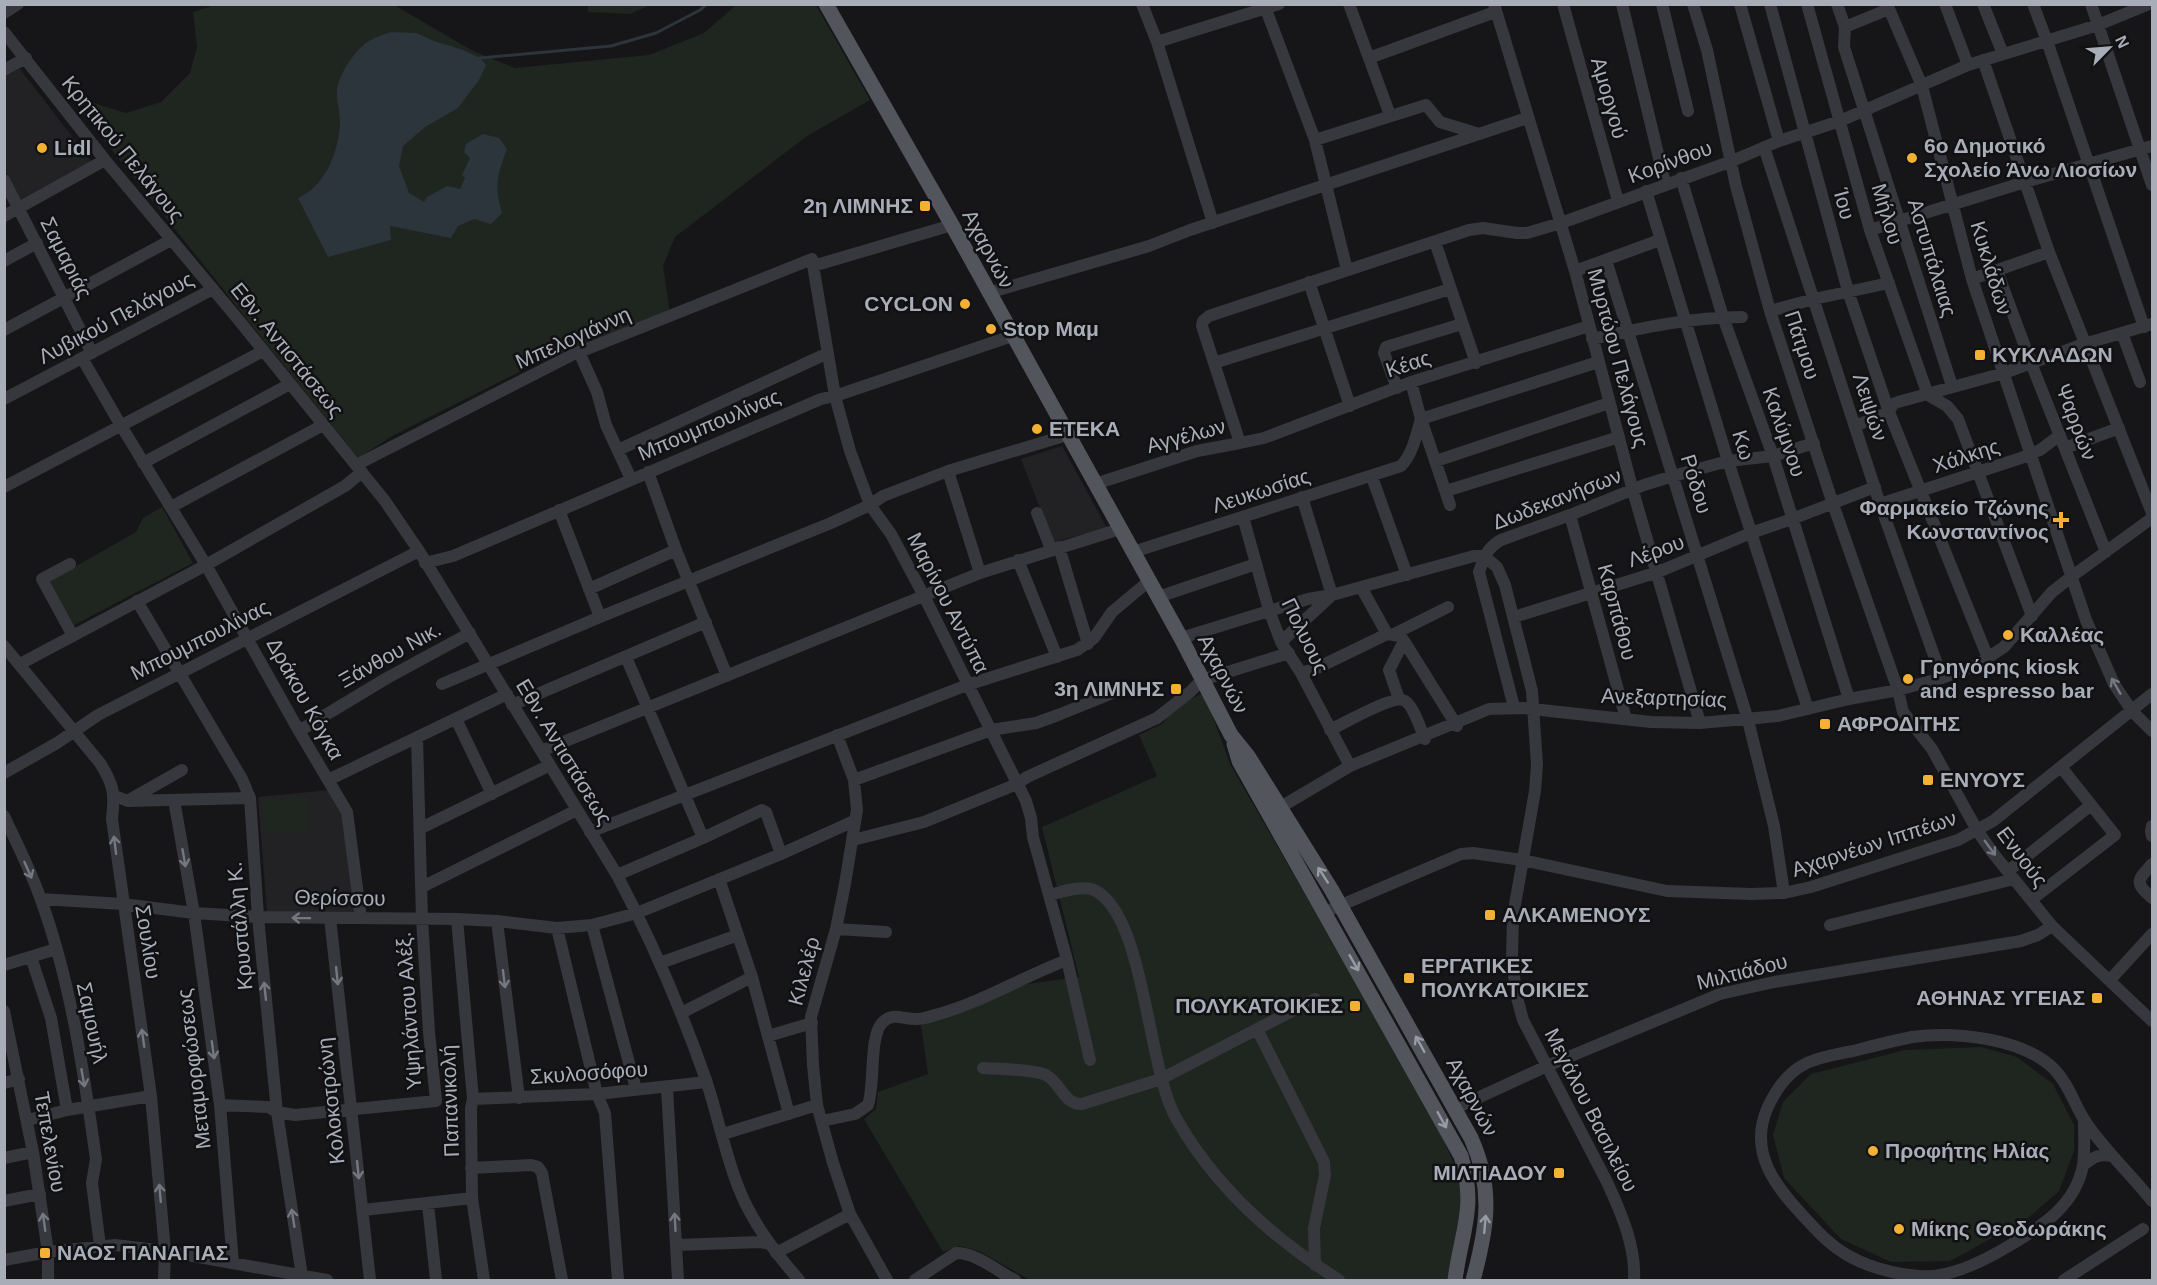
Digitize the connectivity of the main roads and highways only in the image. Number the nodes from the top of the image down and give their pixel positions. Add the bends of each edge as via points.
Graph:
1 (826, 4) edge
2 (1231, 735) junction
3 (1455, 1281) edge
4 (1473, 1281) edge

1 - 2 main road, Αχαρνών via 1181,638
2 -> 3 main road, Αχαρνών via 1239,761 1461,1156 1468,1215
4 -> 2 main road, Αχαρνών via 1486,1226 1486,1188 1478,1152 1341,905

